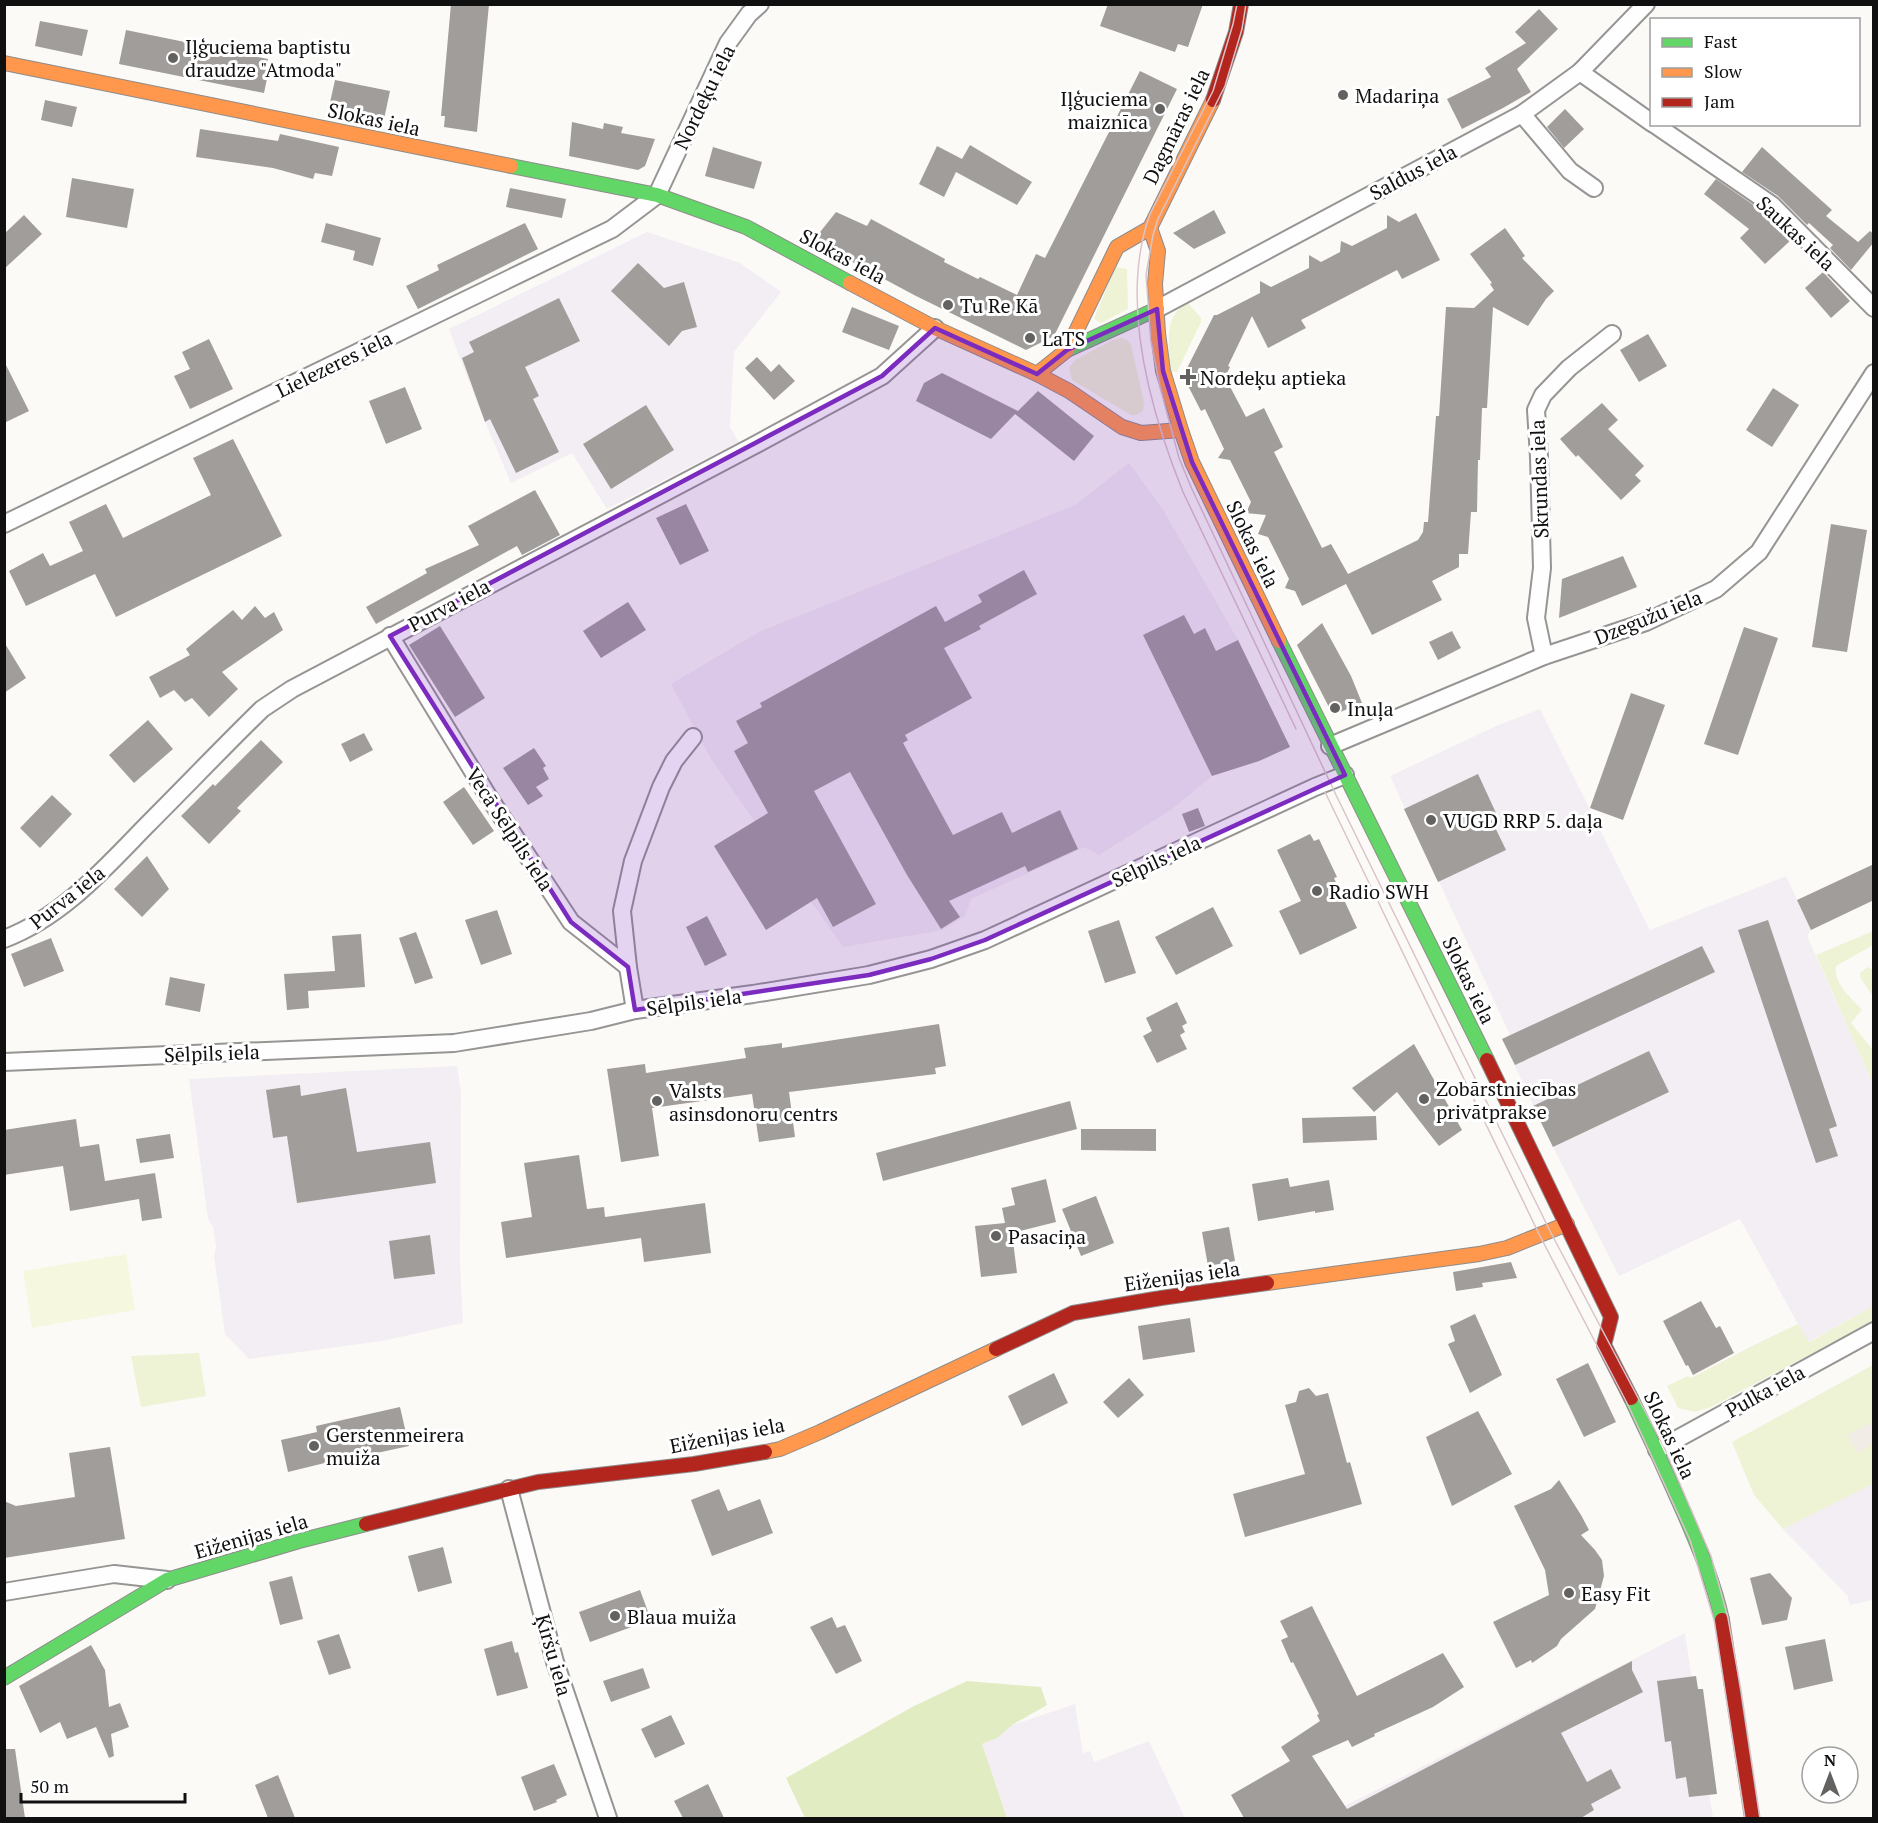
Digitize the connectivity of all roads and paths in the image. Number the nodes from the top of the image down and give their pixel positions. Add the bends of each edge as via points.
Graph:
1 (760, 4) edge
2 (1241, 4) edge
3 (1646, 4) edge
4 (4, 63) edge
5 (1580, 72) junction
6 (1522, 114) junction
7 (1650, 122) edge
8 (1656, 126) edge
9 (1594, 188) dead end
10 (657, 195) junction
11 (1150, 228) junction
12 (1874, 308) edge
13 (1157, 309) junction
14 (935, 328) junction
15 (1612, 334) dead end
16 (1067, 350) junction
17 (1874, 373) edge
18 (1037, 374) junction
19 (1181, 430) junction
20 (4, 524) edge
21 (390, 636) junction
22 (1544, 656) junction
23 (693, 738) dead end
24 (1330, 746) junction
25 (1345, 775) junction
26 (4, 939) edge
27 (628, 968) junction
28 (635, 1010) junction
29 (4, 1062) edge
30 (1567, 1224) junction
31 (1874, 1331) edge
32 (1657, 1450) junction
33 (509, 1489) junction
34 (167, 1580) junction
35 (4, 1592) edge
36 (4, 1678) edge
37 (608, 1818) edge
38 (1752, 1818) edge

1 - 10 street, Nordeķu iela via 728,43
2 - 11 street, Dagmāras iela via 1217,92
3 - 5 street, Saldus iela
4 - 10 street, Slokas iela
5 - 6 street, Saldus iela
5 - 7 street, Saukas iela
6 - 9 street via 1570,171
6 - 13 street, Saldus iela
8 - 12 street, Saukas iela via 1772,205
10 - 14 street, Slokas iela via 746,226
10 - 20 street, Lielezeres iela via 612,229
11 - 13 street via 1158,251
11 - 16 street via 1117,247
13 - 16 street
13 - 19 street via 1163,371
14 - 18 street, Slokas iela
14 - 21 street, Purva iela via 882,376
15 - 22 street, Skrundas iela via 1569,368 1543,395 1536,410 1542,568 1536,618
16 - 18 street
17 - 22 street, Dzegužu iela via 1759,552 1737,572 1716,589 1675,610
18 - 19 street, Slokas iela via 1122,427 1141,433
19 - 24 street, Slokas iela via 1201,481
21 - 26 street, Purva iela via 262,709 70,900 39,923
21 - 27 street, Vecā Sēlpils iela via 571,922
22 - 24 street, Dzegužu iela
23 - 27 street via 674,761 661,787 633,861 622,911
24 - 25 street, Slokas iela
25 - 28 street, Sēlpils iela via 985,940 931,959 869,975
25 - 30 street, Slokas iela
27 - 28 street
28 - 29 street, Sēlpils iela via 454,1043
30 - 32 street, Slokas iela via 1611,1317 1604,1345
30 - 33 street, Eiženijas iela via 1516,1245 1479,1254 1086,1310 1062,1317 780,1449
31 - 32 street, Pulka iela
32 - 38 street, Slokas iela via 1702,1555 1722,1618
33 - 34 street, Eiženijas iela via 299,1541
33 - 37 street, Ķiršu iela via 555,1662
34 - 35 street via 114,1574
34 - 36 street, Eiženijas iela

